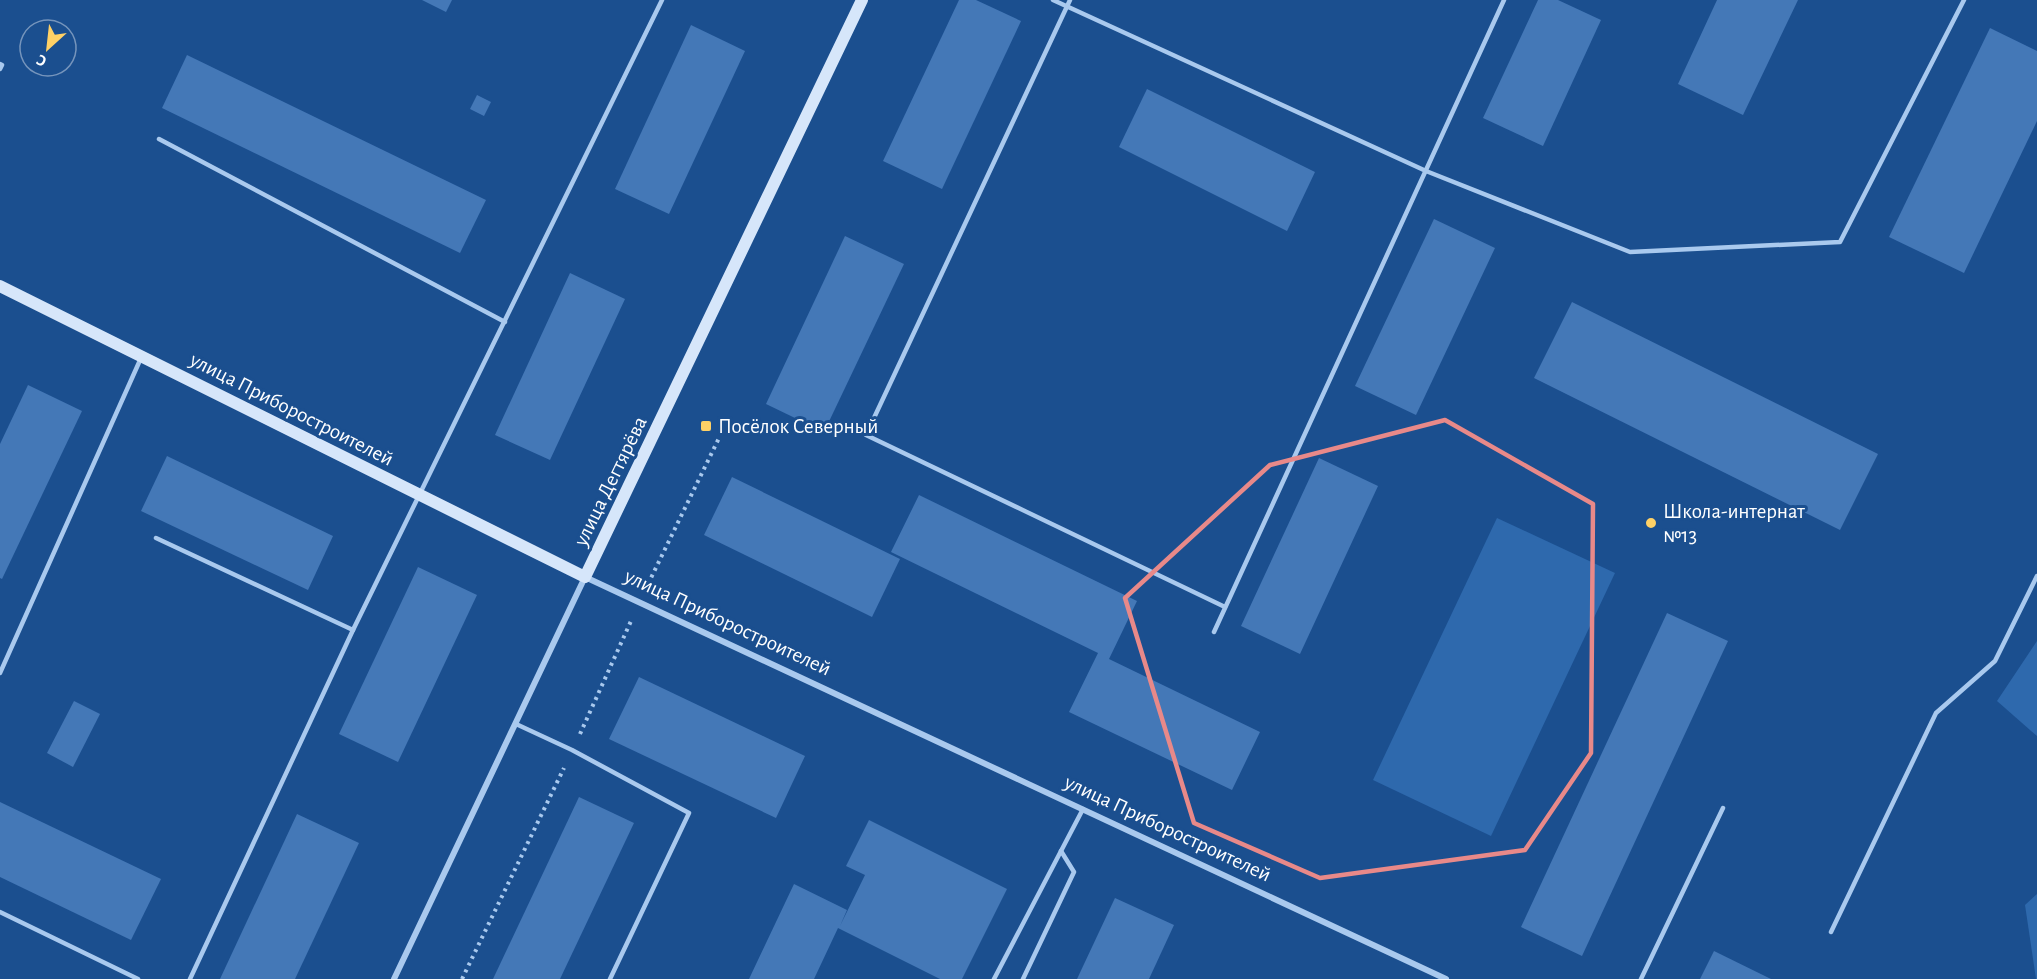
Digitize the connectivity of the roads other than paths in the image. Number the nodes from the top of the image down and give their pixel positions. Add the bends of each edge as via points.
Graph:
1 (662, 0) edge
2 (862, 0) edge
3 (1053, 0) edge
4 (1070, 0) edge
5 (1504, 0) edge
6 (1964, 0) edge
7 (1067, 6) junction
8 (0, 64) edge
9 (0, 69) edge
10 (159, 139) dead end
11 (1426, 171) junction
12 (0, 286) edge
13 (505, 322) junction
14 (142, 356) junction
15 (420, 496) junction
16 (156, 538) dead end
17 (2037, 576) edge
18 (585, 577) junction
19 (1225, 608) junction
20 (353, 630) junction
21 (1214, 632) dead end
22 (0, 673) edge
23 (516, 724) junction
24 (1723, 808) dead end
25 (1083, 809) junction
26 (1061, 851) junction
27 (0, 912) edge
28 (1831, 932) dead end
29 (138, 979) edge
30 (190, 979) edge
31 (394, 979) edge
32 (610, 979) edge
33 (994, 979) edge
34 (1023, 979) edge
35 (1446, 979) edge
36 (1641, 979) edge

1 - 13 lane
2 - 18 street, улица Дегтярёва
3 - 7 lane
4 - 7 lane
5 - 11 lane
6 - 11 lane via 1840,242 1630,252
7 - 11 lane
7 - 19 lane via 866,435
8 - 9 lane
10 - 13 lane
11 - 19 lane
12 - 14 street, улица Приборостроителей
13 - 15 lane
14 - 15 street, улица Приборостроителей
14 - 22 lane
15 - 18 street, улица Приборостроителей
15 - 20 lane
16 - 20 lane
17 - 28 lane via 1995,661 1936,713
18 - 23 street, улица Дегтярёва
18 - 25 street, улица Приборостроителей
19 - 21 lane
20 - 30 lane
23 - 31 street, улица Дегтярёва
23 - 32 lane via 689,813
24 - 36 lane
25 - 26 lane
25 - 35 street, улица Приборостроителей
26 - 33 lane
26 - 34 lane via 1074,872
27 - 29 lane

